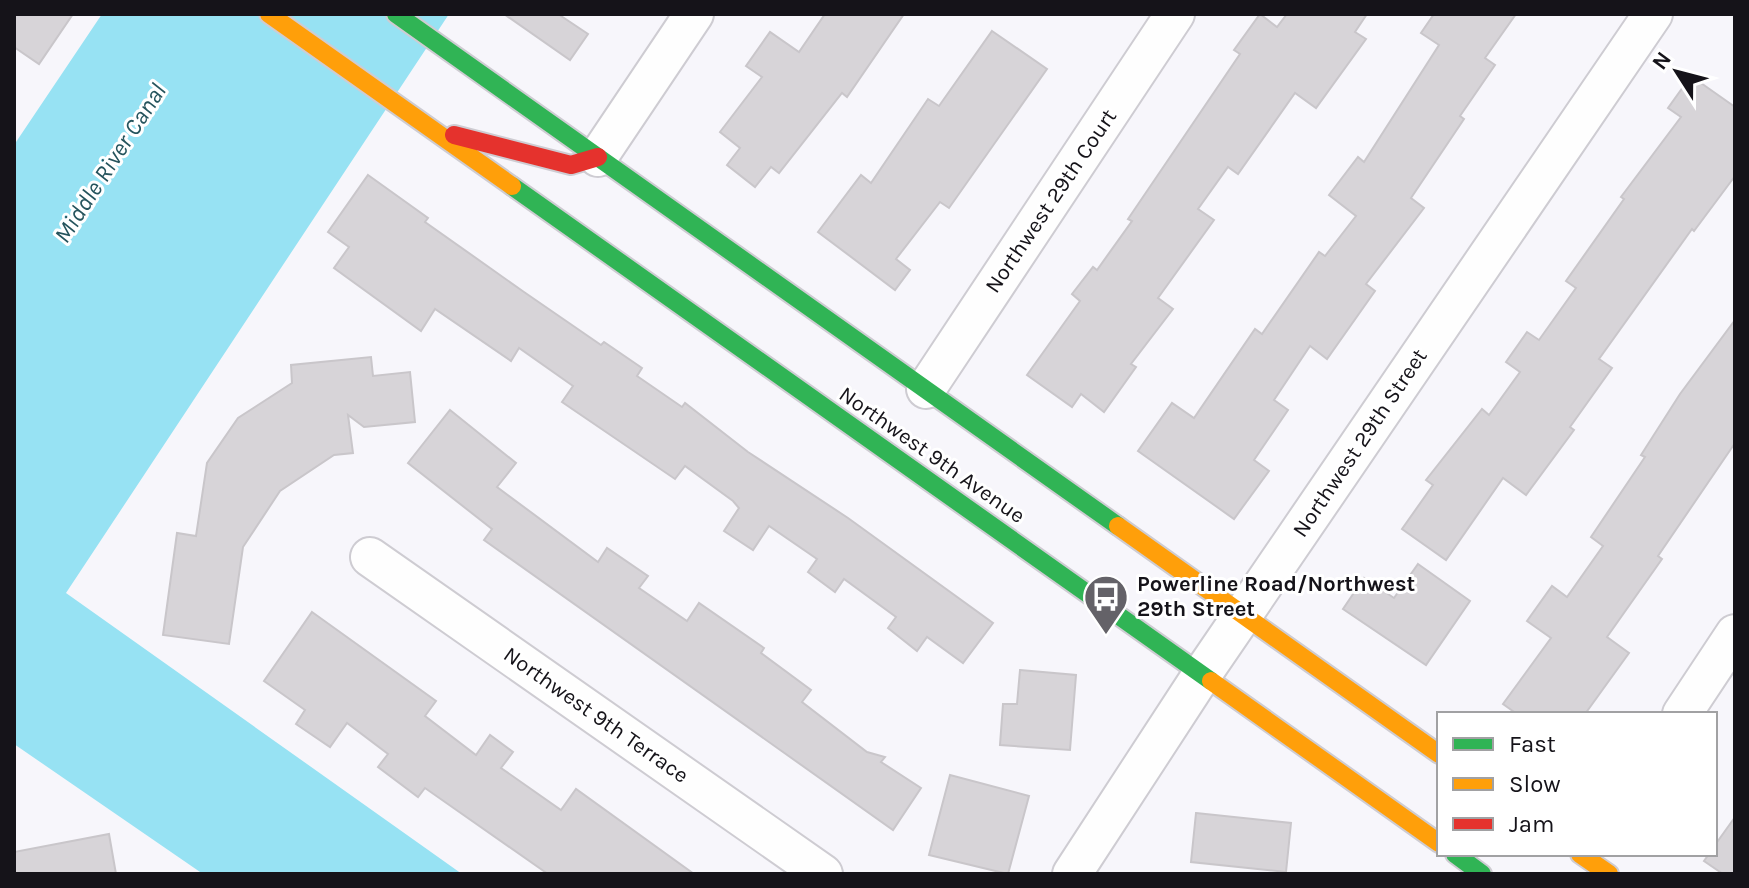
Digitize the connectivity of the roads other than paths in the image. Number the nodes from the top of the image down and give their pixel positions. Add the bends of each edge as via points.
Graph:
1 (269, 14) edge
2 (396, 14) edge
3 (694, 14) edge
4 (1175, 14) edge
5 (1653, 14) edge
6 (431, 129) junction
7 (598, 157) junction
8 (926, 389) junction
9 (370, 557) dead end
10 (1242, 615) junction
11 (1735, 634) edge
12 (1203, 673) junction
13 (1683, 712) edge
14 (1437, 753) edge
15 (1437, 842) edge
16 (1458, 856) edge
17 (823, 874) edge
18 (1072, 874) edge
19 (1482, 874) edge

1 - 6 main road, Northwest 9th Avenue
2 - 7 main road
3 - 7 street
4 - 8 street, Northwest 29th Court
5 - 10 street, Northwest 29th Street
6 - 7 main road via 546,161 571,165
6 - 12 main road, Northwest 9th Avenue
7 - 8 main road
8 - 10 main road
9 - 17 street, Northwest 9th Terrace
10 - 12 street, Northwest 29th Street
10 - 14 main road
11 - 13 street
12 - 15 main road, Northwest 9th Avenue
12 - 18 street, Northwest 29th Street
16 - 19 main road

